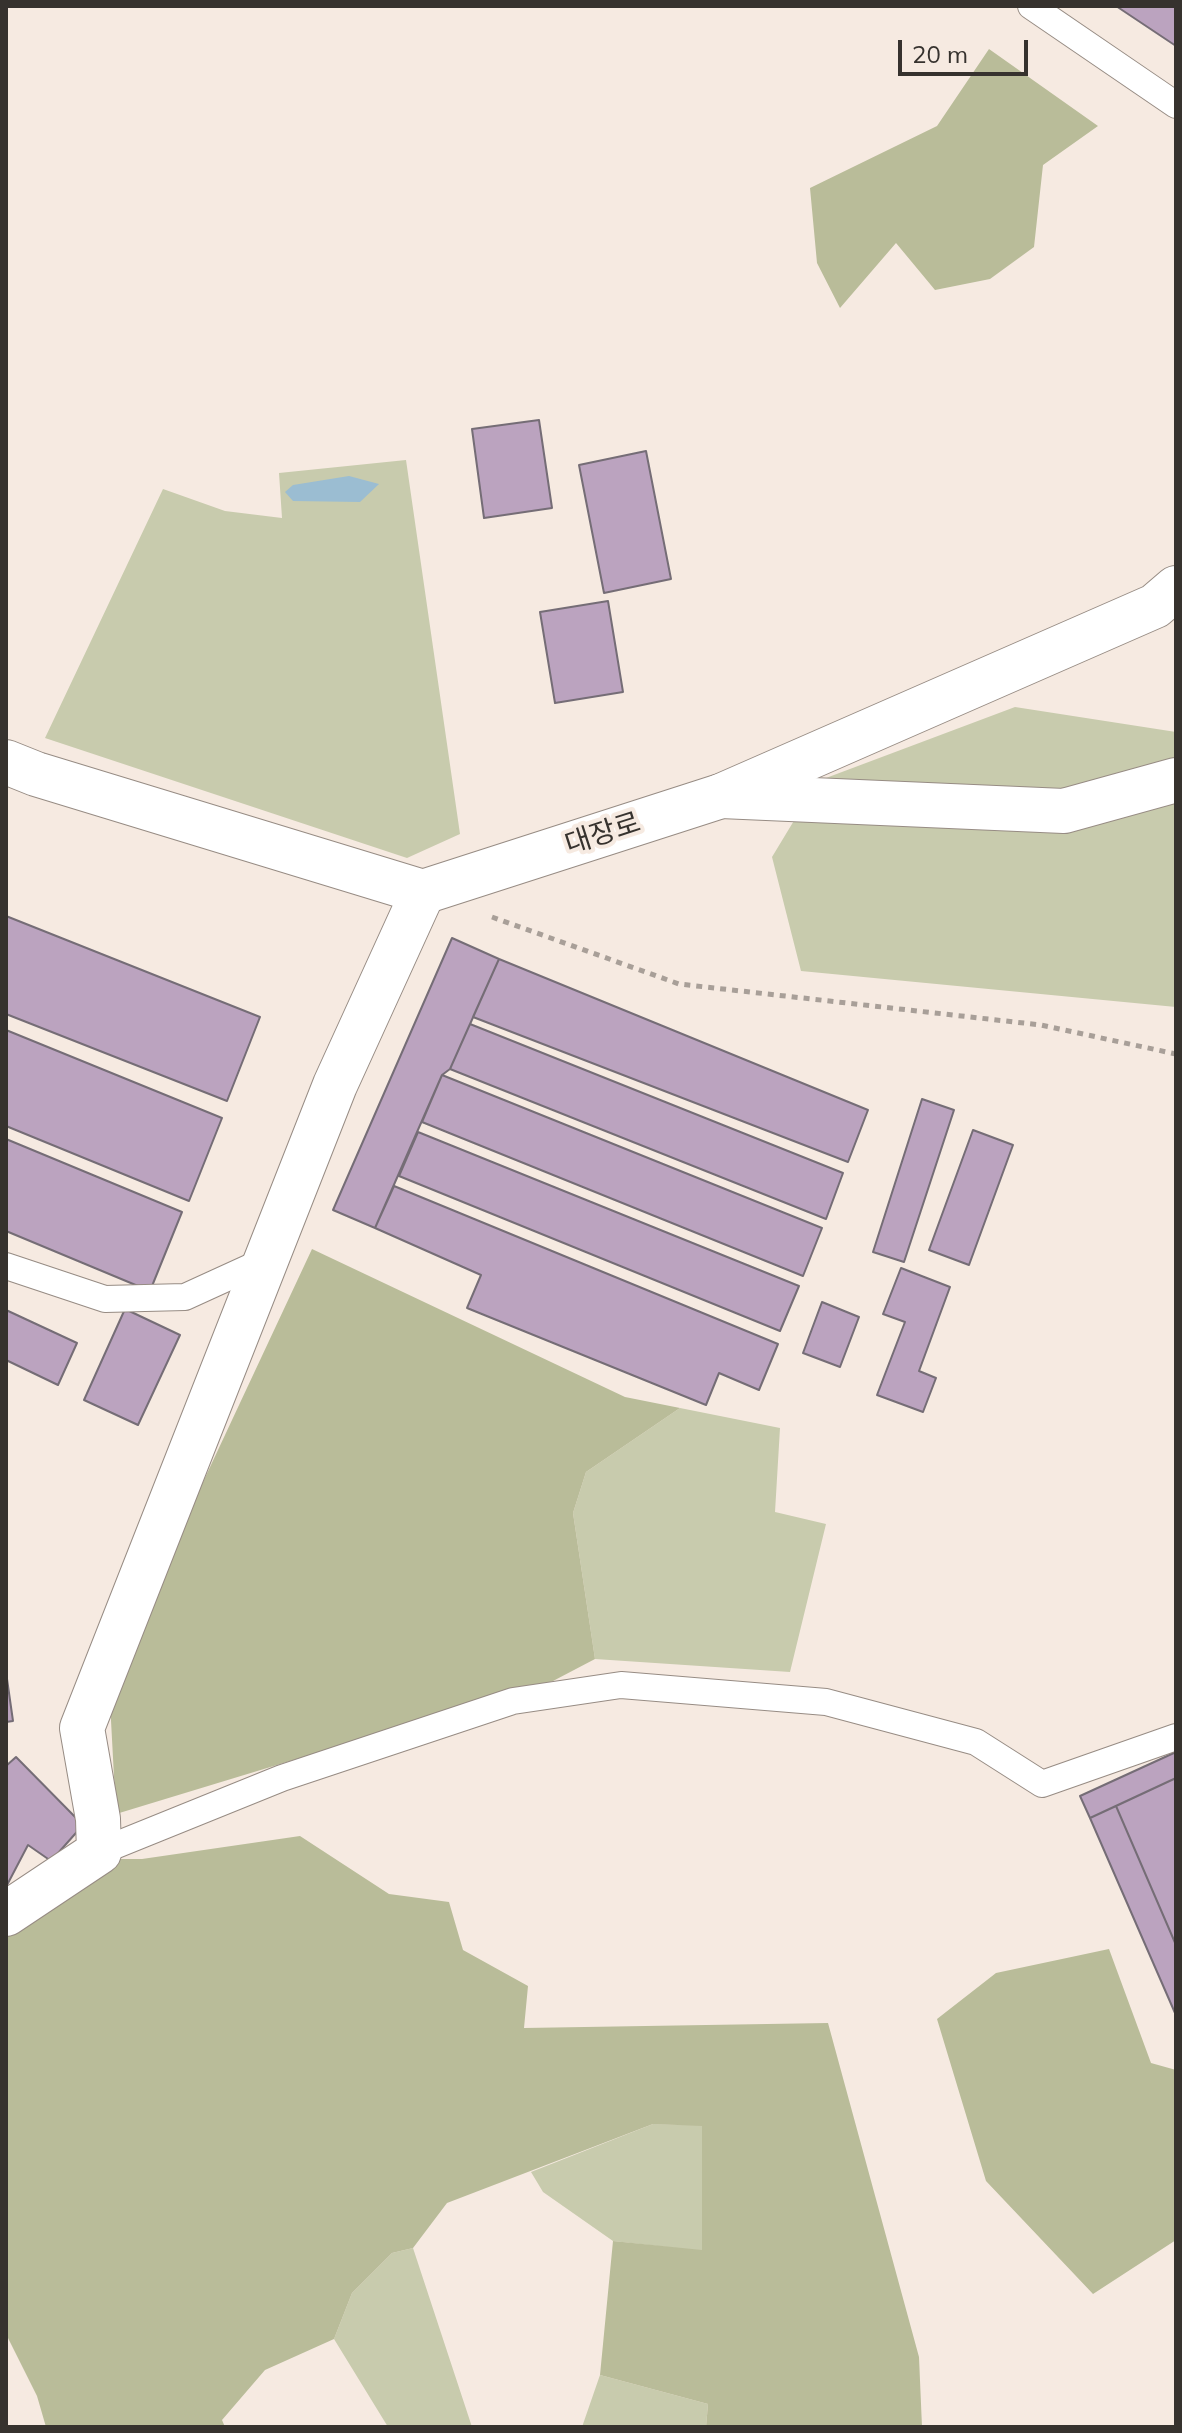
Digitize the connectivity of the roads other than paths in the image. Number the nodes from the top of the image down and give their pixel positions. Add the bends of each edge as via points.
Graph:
1 (1031, 6) edge
2 (1176, 105) edge
3 (1176, 588) edge
4 (6, 762) edge
5 (1176, 780) edge
6 (721, 796) junction
7 (423, 892) junction
8 (266, 1260) junction
9 (6, 1266) edge
10 (1176, 1737) edge
11 (99, 1852) junction
12 (6, 1914) edge

1 - 2 lane
3 - 6 street, 대장로 via 1155,606
4 - 7 street
5 - 6 street via 1064,811
6 - 7 street, 대장로
7 - 8 street via 335,1085
8 - 9 lane via 185,1297 105,1299
8 - 11 street via 82,1728
10 - 11 lane via 1042,1784 976,1742 826,1702 621,1685 513,1701 282,1778
11 - 12 street

